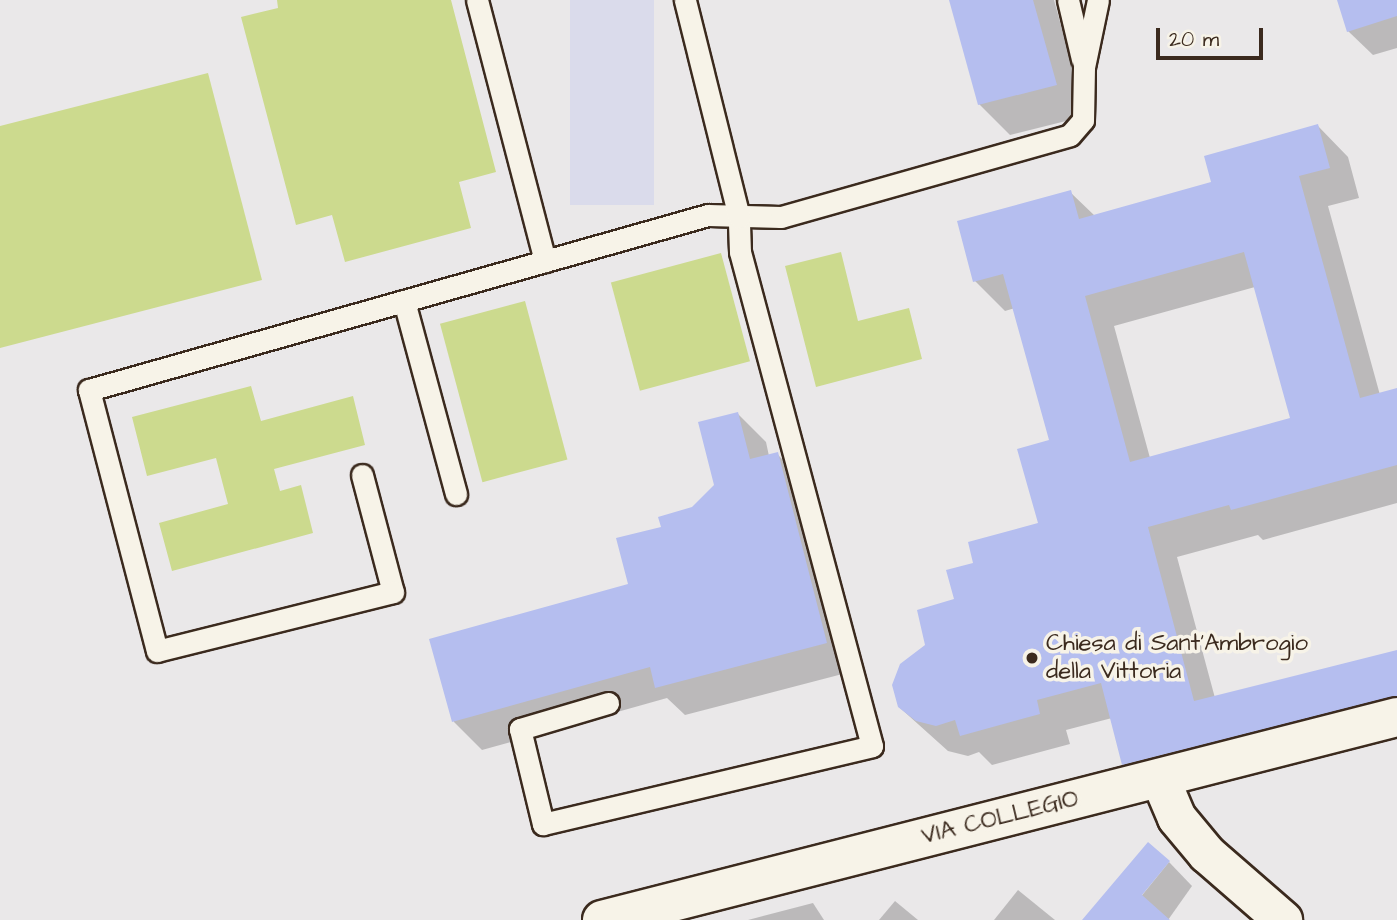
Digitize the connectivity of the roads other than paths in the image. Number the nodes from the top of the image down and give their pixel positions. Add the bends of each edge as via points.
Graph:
1 (477, 0) edge
2 (685, 0) edge
3 (1068, 0) edge
4 (1098, 0) edge
5 (1084, 67) junction
6 (738, 218) junction
7 (545, 261) junction
8 (404, 301) junction
9 (362, 475) dead end
10 (456, 494) dead end
11 (608, 704) dead end
12 (1397, 717) edge
13 (1160, 778) junction
14 (618, 918) edge
15 (1283, 920) edge

1 - 7 lane
2 - 6 lane
3 - 5 lane
4 - 5 lane
5 - 6 lane via 1083,120 1070,135 781,217
6 - 7 lane via 708,215
6 - 11 lane via 740,252 872,746 543,824 520,729
7 - 8 lane
8 - 9 lane via 89,390 157,650 393,592
8 - 10 lane
12 - 13 street, VIA COLLEGIO
13 - 14 street, VIA COLLEGIO
13 - 15 street via 1177,818 1207,854

